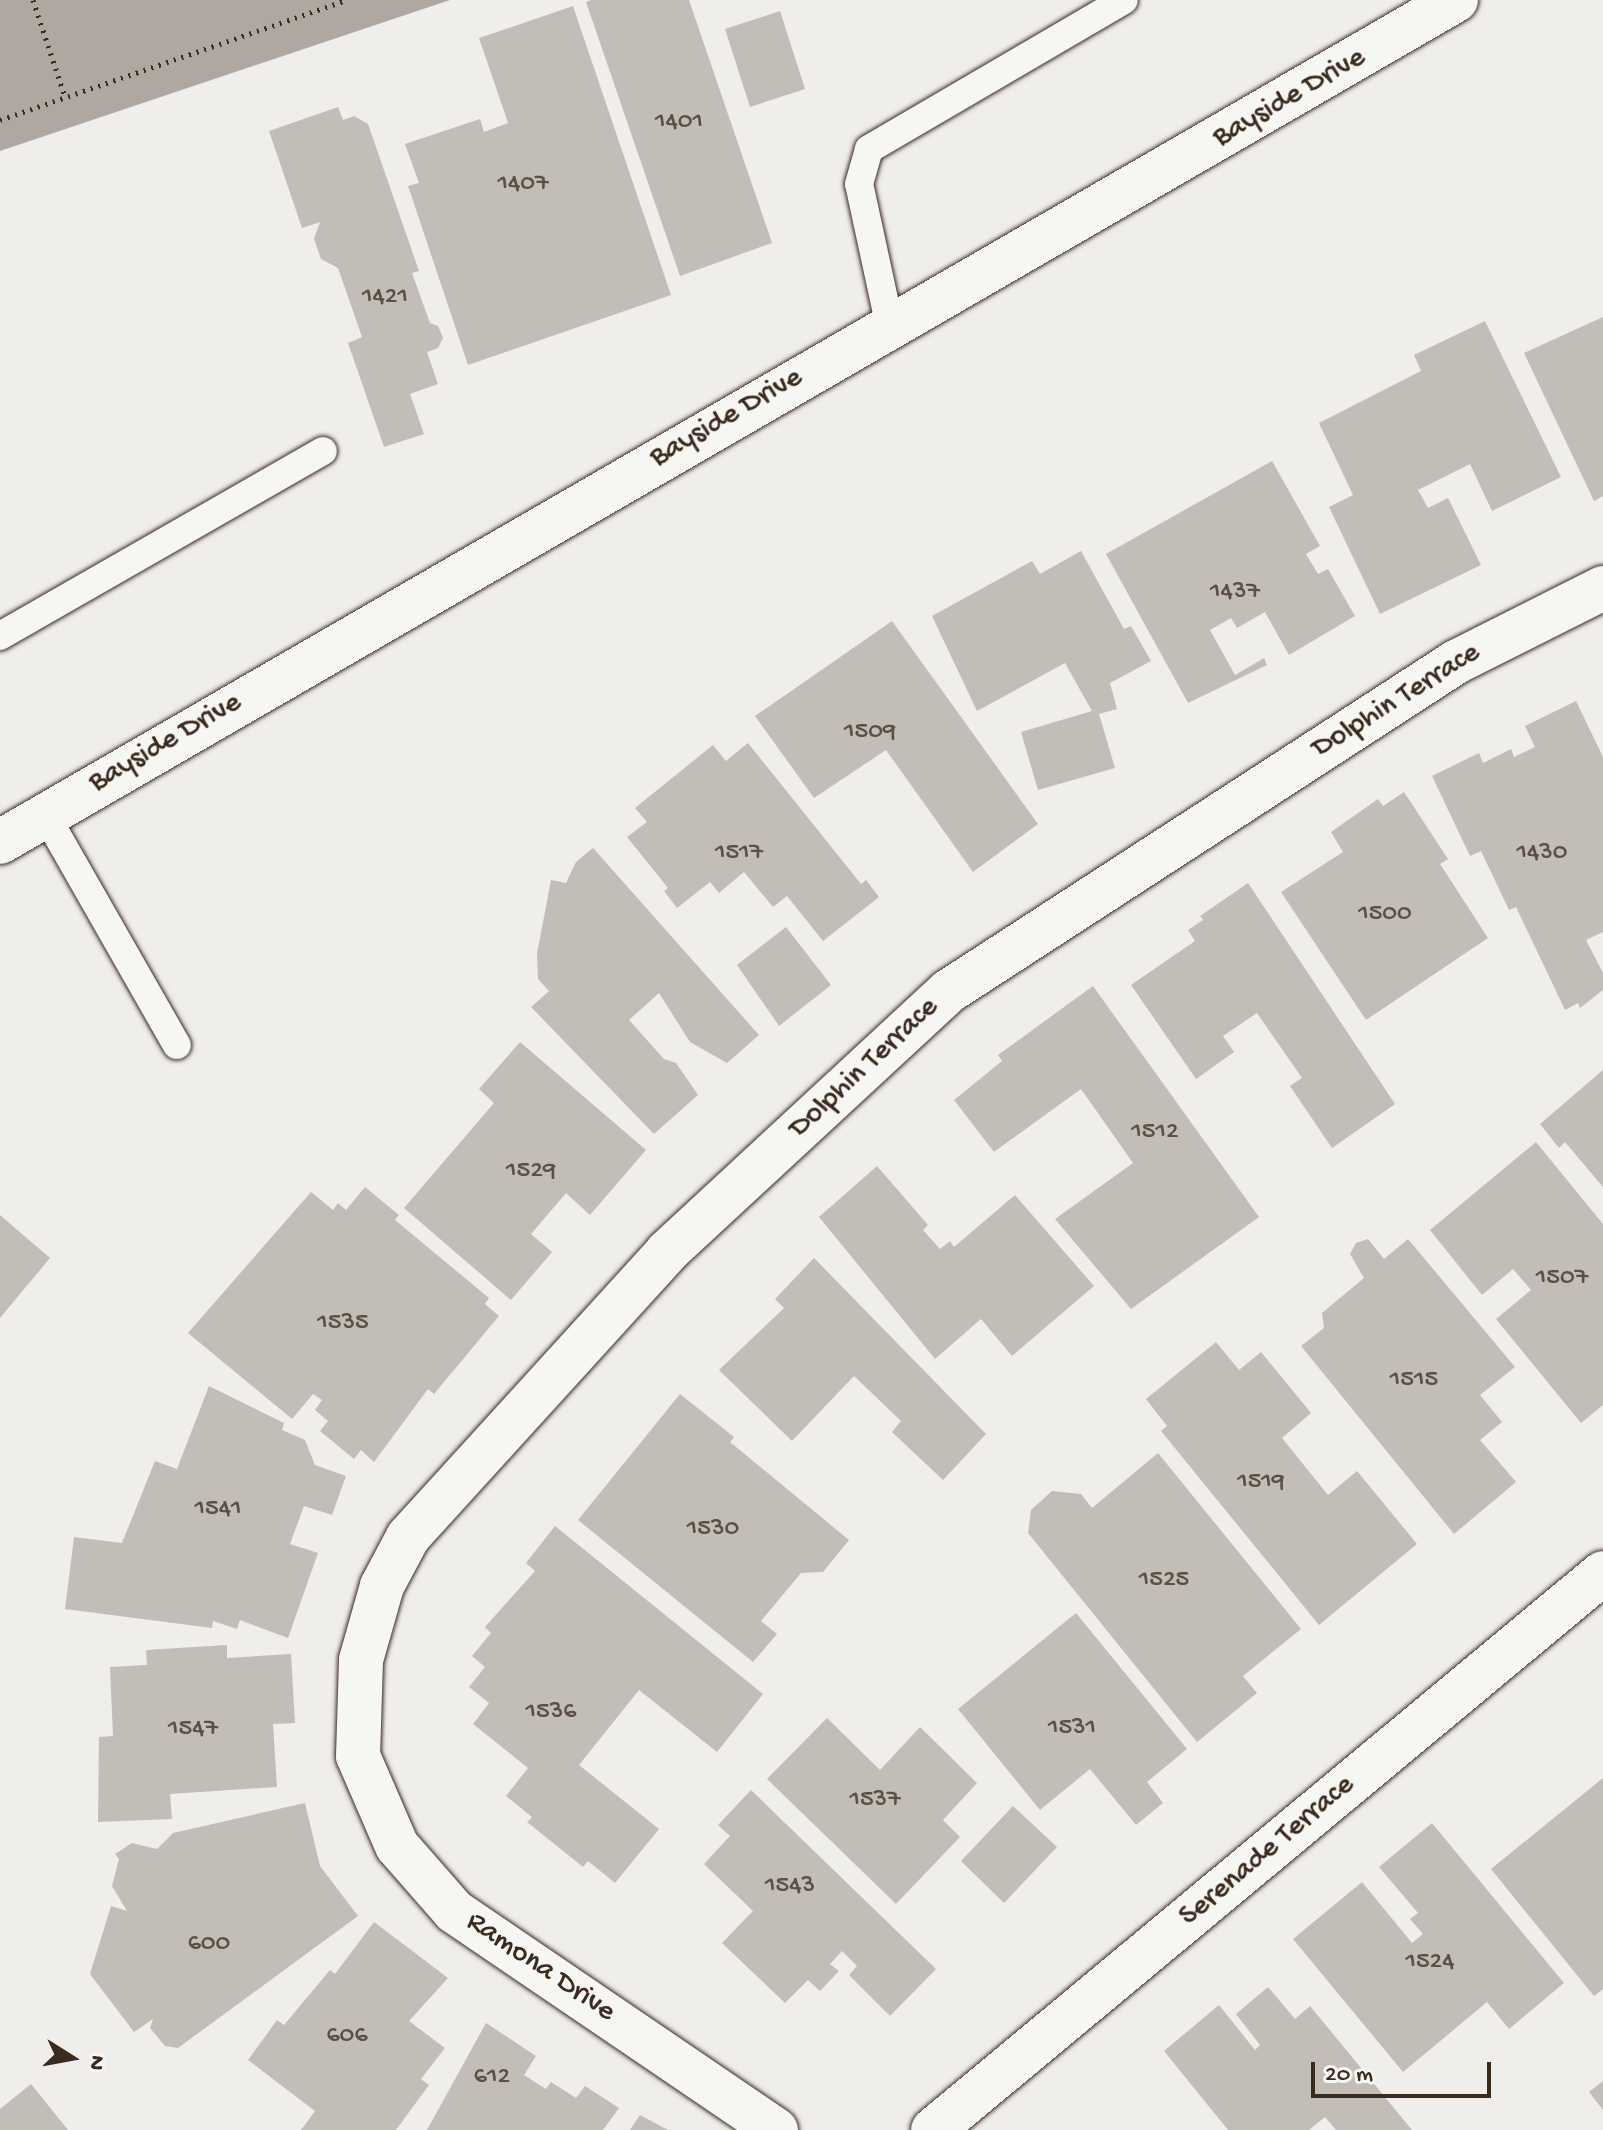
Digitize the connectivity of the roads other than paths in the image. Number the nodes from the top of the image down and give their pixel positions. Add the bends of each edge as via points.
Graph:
1 (1124, 0) edge
2 (1456, 0) edge
3 (890, 327) junction
4 (323, 451) dead end
5 (1603, 588) edge
6 (0, 636) edge
7 (45, 814) junction
8 (0, 842) edge
9 (177, 1045) dead end
10 (1603, 1573) edge
11 (358, 1756) joint
12 (776, 2130) edge
13 (933, 2130) edge

1 - 3 lane via 869,149 859,184
2 - 3 street, Bayside Drive
3 - 7 street, Bayside Drive
4 - 6 lane
5 - 11 street, Dolphin Terrace via 1456,662 949,991 667,1252 408,1537 382,1586 361,1660
7 - 8 street, Bayside Drive
7 - 9 lane
10 - 13 street, Serenade Terrace
11 - 12 street, Ramona Drive via 397,1846 454,1911

